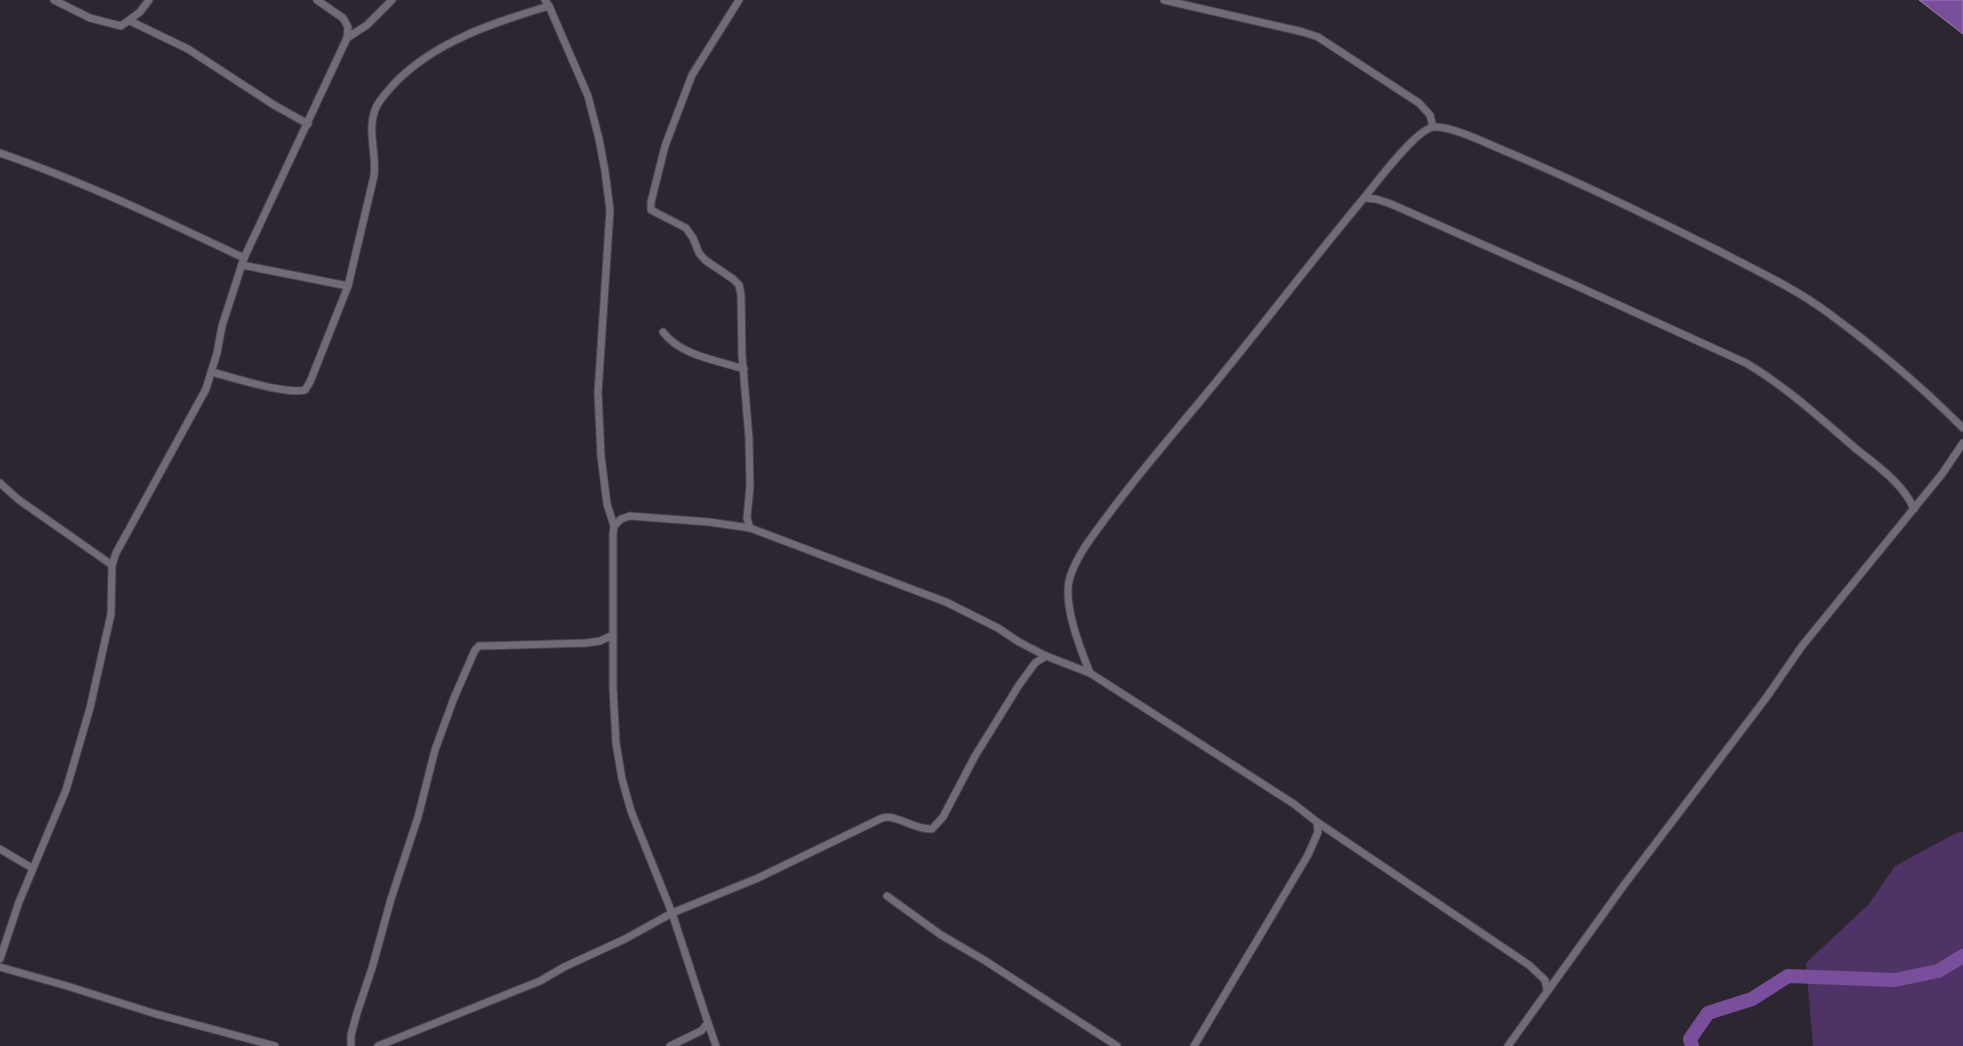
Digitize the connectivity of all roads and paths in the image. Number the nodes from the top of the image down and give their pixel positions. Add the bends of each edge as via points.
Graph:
1 (54, 0) edge
2 (149, 0) edge
3 (317, 0) edge
4 (392, 0) edge
5 (738, 0) edge
6 (1164, 0) edge
7 (547, 3) edge
8 (130, 21) junction
9 (347, 38) junction
10 (308, 124) junction
11 (1433, 127) junction
12 (0, 153) edge
13 (1364, 198) junction
14 (243, 261) junction
15 (348, 286) junction
16 (663, 332) dead end
17 (744, 369) junction
18 (211, 372) junction
19 (1963, 428) edge
20 (1963, 442) edge
21 (0, 483) edge
22 (1914, 509) junction
23 (614, 526) junction
24 (750, 528) junction
25 (112, 565) junction
26 (612, 635) junction
27 (1046, 656) junction
28 (1090, 673) junction
29 (1317, 822) junction
30 (0, 849) edge
31 (32, 868) junction
32 (886, 896) dead end
33 (672, 913) junction
34 (0, 959) edge
35 (0, 967) edge
36 (1547, 990) junction
37 (708, 1023) junction
38 (275, 1046) edge
39 (351, 1046) edge
40 (378, 1046) edge
41 (670, 1046) edge
42 (716, 1046) edge
43 (1117, 1046) edge
44 (1194, 1046) edge
45 (1508, 1046) edge

1 - 8 street via 90,18 109,24 121,26
2 - 8 street
3 - 9 street via 343,18 348,27
4 - 9 street via 367,25
5 - 17 street via 692,76 666,146 651,210 686,228 705,260 738,285 741,295
6 - 11 street via 1318,37 1419,103 1430,115
7 - 15 street via 431,54 407,70 381,100 375,109 372,126 376,164 374,176
7 - 23 street via 588,96 599,139 610,210 598,393 601,456 607,504
8 - 10 street via 193,52
9 - 10 street
10 - 14 street via 278,182
11 - 13 street via 1421,133
11 - 19 street via 1447,128 1554,171 1784,286 1825,311 1898,367
12 - 14 street via 138,208
13 - 22 street via 1391,204 1746,363 1768,376 1885,474 1904,493
13 - 28 street via 1117,503 1077,559 1070,578 1069,599 1079,645
14 - 15 street
14 - 18 street via 222,326
15 - 18 street via 305,390 298,392
16 - 17 street via 670,342 681,349
17 - 24 street via 750,486 747,518
18 - 25 street via 206,389 116,553
20 - 22 street
21 - 25 street
22 - 36 street via 1802,646 1766,698
23 - 24 street via 621,519 630,516
23 - 26 street
24 - 27 street via 946,602
25 - 31 street via 111,614 90,708 66,790
26 - 33 street via 616,743 622,779 631,811
26 - 39 street via 600,641 586,643 479,646 475,650 435,750 418,817 357,1013
27 - 28 street
27 - 33 street via 1035,663 1019,685 975,756 943,817 932,829 916,827 893,817 882,818 758,878
28 - 29 street via 1294,804
29 - 36 street via 1529,965 1545,980
29 - 44 street via 1318,832 1308,855
30 - 31 street
31 - 34 street
32 - 43 street via 941,935
33 - 37 street
33 - 40 street via 540,981
35 - 38 street via 156,1014
36 - 45 street
37 - 41 street via 700,1031
37 - 42 street

